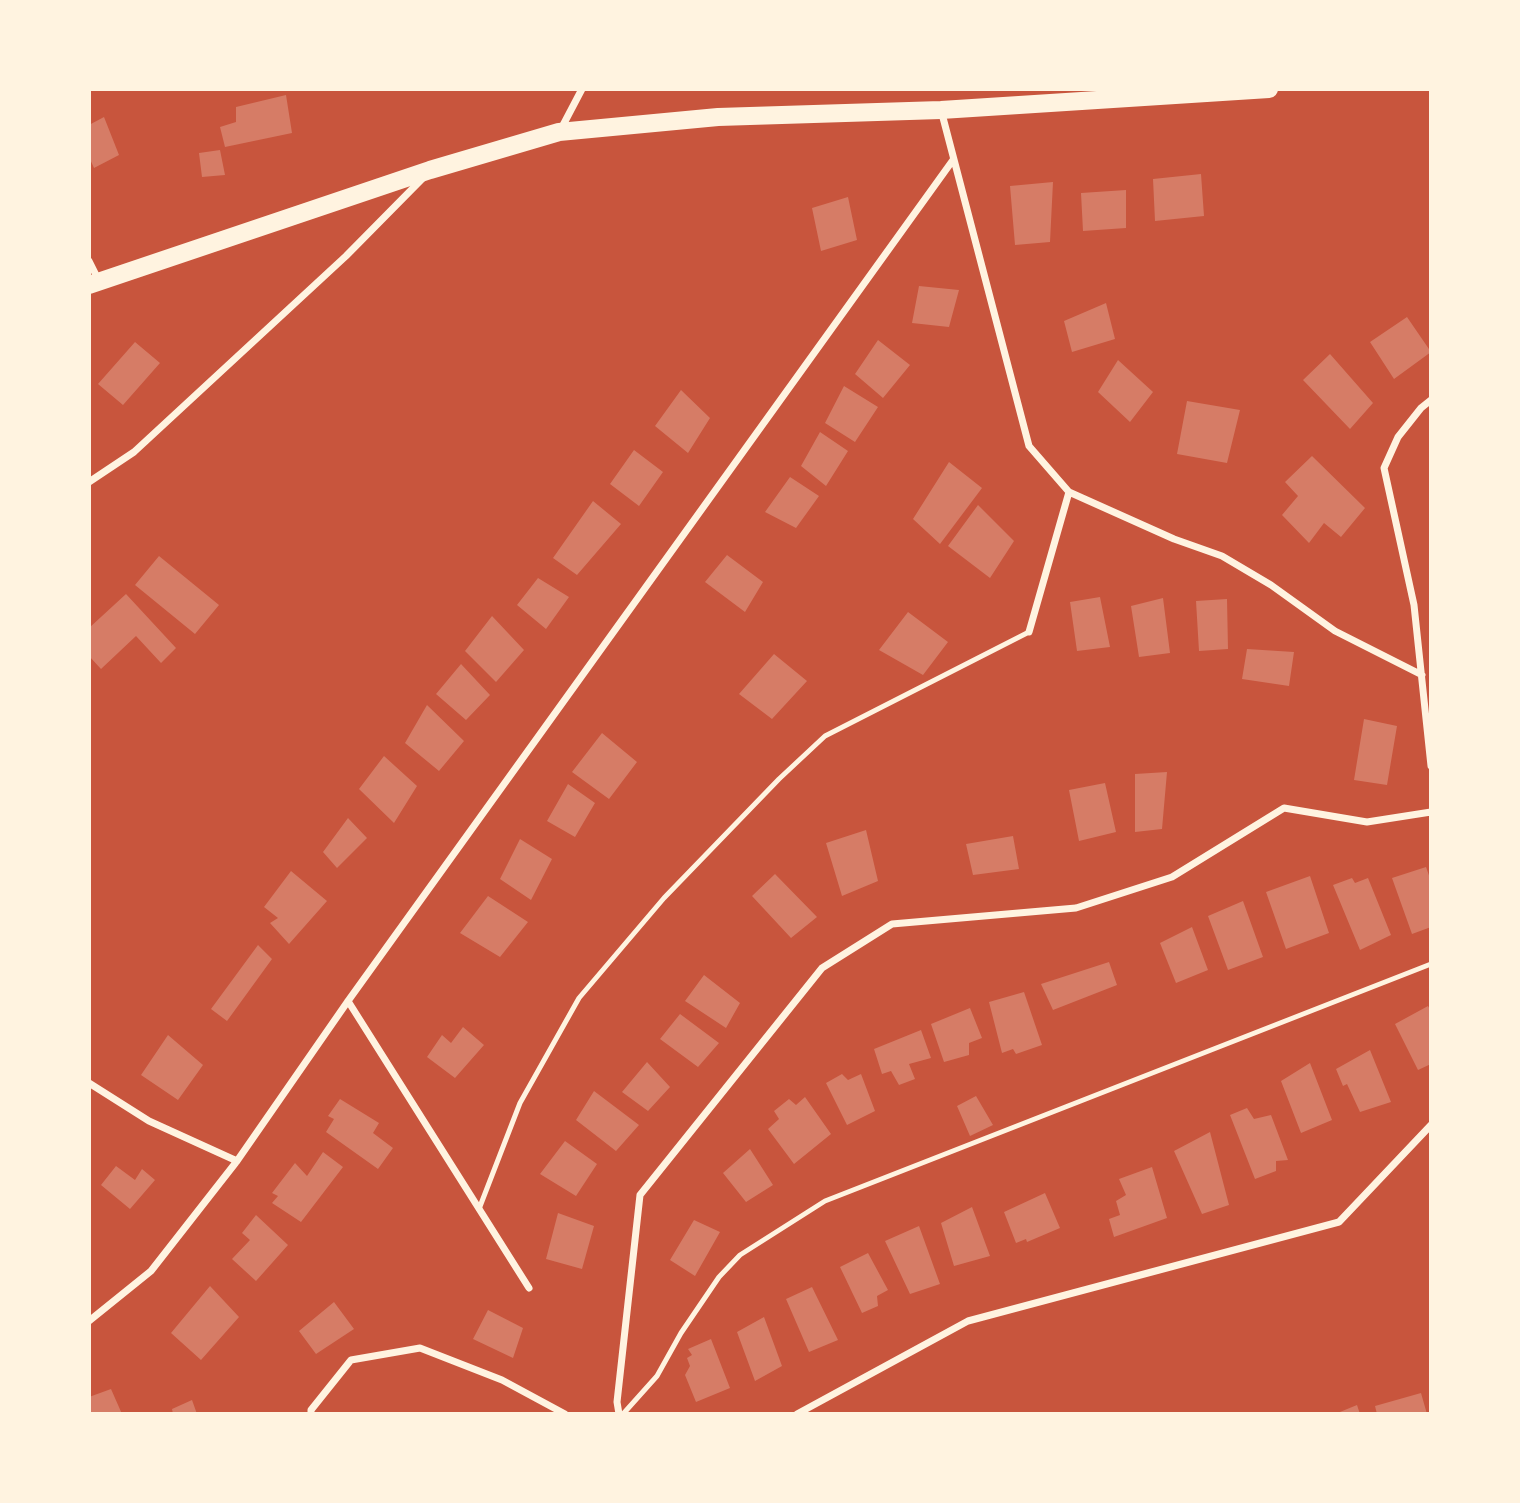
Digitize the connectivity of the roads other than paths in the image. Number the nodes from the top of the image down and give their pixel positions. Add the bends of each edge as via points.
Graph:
1 (582, 89) edge
2 (1269, 89) edge
3 (941, 110) junction
4 (559, 132) junction
5 (953, 160) junction
6 (430, 170) junction
7 (89, 261) edge
8 (94, 283) edge
9 (1431, 400) edge
10 (89, 482) edge
11 (1069, 492) junction
12 (1029, 632) joint
13 (1422, 675) junction
14 (1431, 766) edge
15 (1431, 812) edge
16 (1431, 964) edge
17 (348, 1001) junction
18 (89, 1083) edge
19 (1431, 1125) edge
20 (237, 1161) junction
21 (479, 1209) junction
22 (529, 1288) dead end
23 (89, 1321) edge
24 (311, 1414) edge
25 (565, 1414) edge
26 (621, 1414) edge
27 (797, 1414) edge

1 - 4 street
2 - 3 main road
3 - 4 main road via 718,117
3 - 5 street
4 - 6 main road
5 - 11 street via 1029,446
5 - 17 street
6 - 8 main road
6 - 10 street via 346,256 144,442
7 - 8 street
9 - 13 street via 1398,437 1384,468 1414,605
11 - 12 street
11 - 13 street via 1222,556 1335,631
12 - 21 lane via 825,736 664,898 579,998 520,1103
13 - 14 street
15 - 26 street via 1367,822 1284,808 1172,877 1076,908 892,924 822,968 640,1195 617,1402
16 - 26 lane via 825,1201 740,1255 719,1277 657,1376
17 - 20 street
17 - 21 street
18 - 20 street via 149,1121
19 - 27 street via 1339,1222 968,1321
20 - 23 street via 151,1271
21 - 22 street
24 - 25 street via 351,1360 421,1348 502,1380

